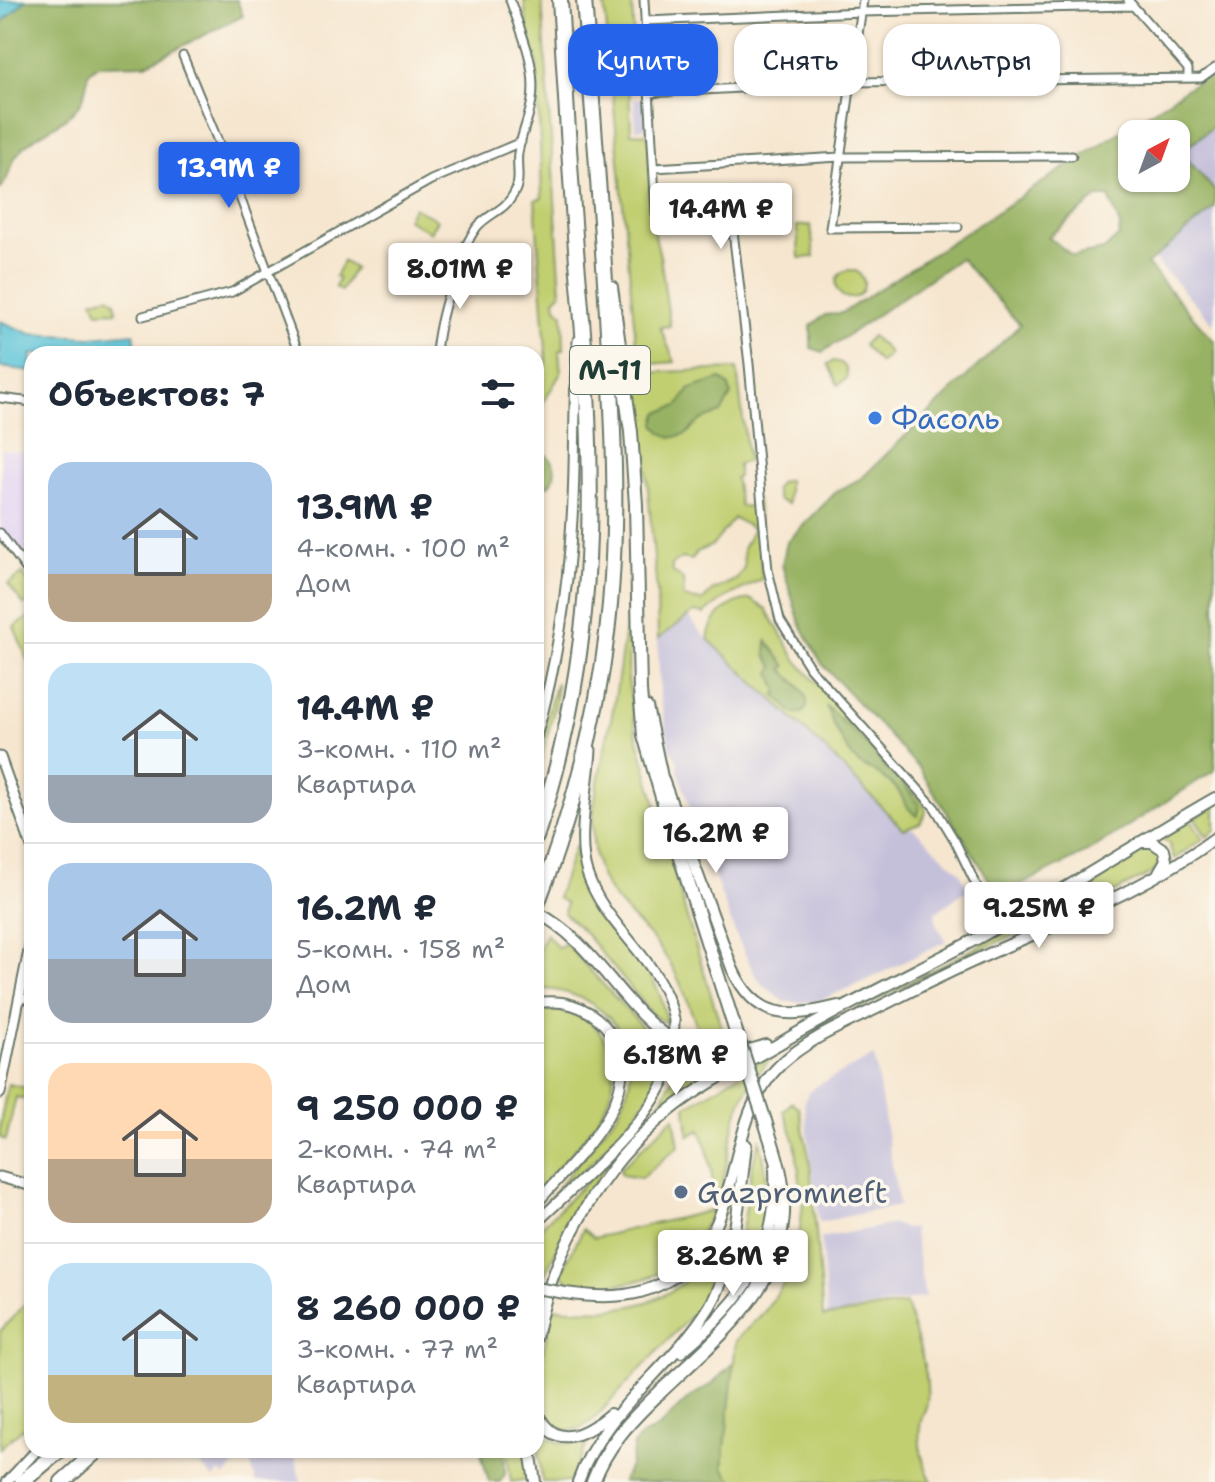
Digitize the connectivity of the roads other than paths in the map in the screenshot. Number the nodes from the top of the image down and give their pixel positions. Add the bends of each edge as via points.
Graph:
1 (510, 0) edge
2 (560, 0) edge
3 (584, 0) edge
4 (644, 0) edge
5 (863, 0) edge
6 (1130, 3) edge
7 (862, 12) junction
8 (645, 21) junction
9 (645, 24) edge
10 (860, 24) edge
11 (183, 56) dead end
12 (1215, 68) edge
13 (1188, 77) junction
14 (867, 82) edge
15 (649, 96) edge
16 (850, 96) edge
17 (521, 142) junction
18 (1072, 156) dead end
19 (840, 157) junction
20 (654, 168) junction
21 (603, 223) junction
22 (958, 227) dead end
23 (269, 273) junction
24 (578, 273) junction
25 (143, 316) dead end
26 (296, 346) edge
27 (437, 346) edge
28 (0, 398) edge
29 (24, 401) edge
30 (0, 533) edge
31 (24, 566) edge
32 (640, 663) junction
33 (544, 704) edge
34 (594, 718) junction
35 (0, 757) edge
36 (1215, 798) edge
37 (544, 810) edge
38 (24, 824) edge
39 (1215, 838) edge
40 (1134, 844) junction
41 (1153, 879) junction
42 (544, 887) edge
43 (544, 916) edge
44 (997, 928) junction
45 (24, 981) edge
46 (866, 996) junction
47 (21, 998) junction
48 (24, 999) edge
49 (544, 1003) edge
50 (800, 1030) junction
51 (0, 1093) edge
52 (750, 1111) junction
53 (774, 1151) junction
54 (0, 1177) edge
55 (24, 1184) edge
56 (544, 1194) edge
57 (544, 1215) edge
58 (544, 1289) edge
59 (544, 1307) edge
60 (652, 1376) junction
61 (633, 1394) junction
62 (544, 1422) edge
63 (30, 1458) edge
64 (50, 1458) edge
65 (89, 1458) edge
66 (531, 1458) edge
67 (7, 1482) edge
68 (22, 1482) edge
69 (62, 1482) edge
70 (535, 1482) edge
71 (578, 1482) edge
72 (593, 1482) edge

1 - 17 street via 532,71 533,96
2 - 24 highway, М-11
3 - 21 highway, М-11
4 - 8 street
5 - 7 street
6 - 7 street
6 - 13 street via 1188,69
7 - 8 street
7 - 10 street
8 - 9 street
11 - 23 street
12 - 13 street via 1201,78
13 - 14 street
15 - 20 street
16 - 19 street
17 - 23 street via 431,180
17 - 27 street via 514,194 479,225 459,264
18 - 19 street
19 - 20 street
19 - 22 street via 830,228
20 - 44 street via 656,214 716,212 732,223 768,570 780,620 810,668 935,808
21 - 32 highway via 631,432
21 - 34 highway, М-11 via 615,517 607,634
23 - 25 street via 232,292
23 - 26 street
24 - 33 street via 572,520
24 - 37 highway, М-11 via 589,413 588,573 577,681
28 - 29 street
30 - 31 street
32 - 46 main road via 662,777 743,989 763,1007 791,1015
32 - 53 highway, bridge via 640,710 649,758
34 - 42 highway, М-11 via 571,810
34 - 57 street, bridge via 584,862 598,896 663,985 674,1020 673,1058 663,1088 641,1118
35 - 38 street
36 - 40 main road
39 - 41 main road
40 - 41 main road via 1152,842 1164,850 1164,866
40 - 44 main road
41 - 52 main road via 829,1033 792,1055 762,1086
43 - 50 main road via 564,930 643,1018 686,1048 741,1052
44 - 46 main road
45 - 47 street
46 - 50 main road
47 - 48 street
47 - 51 street
49 - 56 street via 577,1006 600,1021 615,1043 622,1068 619,1096 607,1119
50 - 59 main road via 682,1101 629,1149 570,1239
52 - 58 main road, bridge via 713,1235 673,1278 638,1293 603,1297
52 - 60 main road via 721,1280 699,1322
53 - 60 main road via 772,1228 756,1272 715,1322
53 - 72 highway via 783,1215 767,1275 738,1316 628,1423 609,1447
54 - 55 street
60 - 61 main road
61 - 62 main road via 589,1432 566,1437
61 - 71 main road via 596,1442
63 - 67 street
64 - 68 highway
65 - 69 highway
66 - 70 main road

